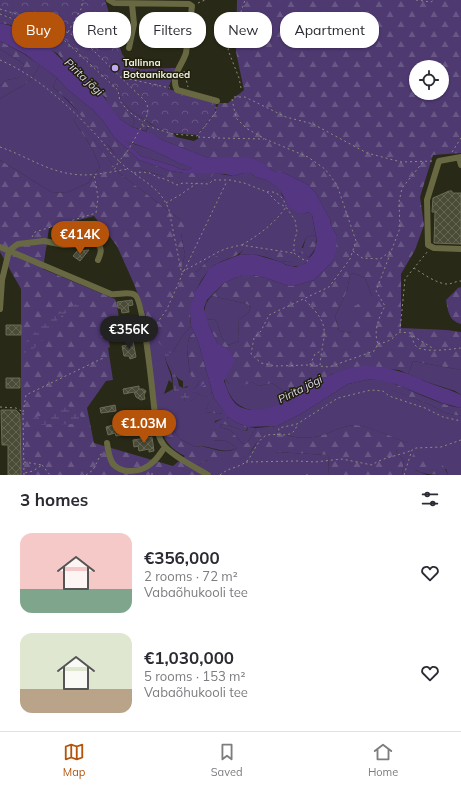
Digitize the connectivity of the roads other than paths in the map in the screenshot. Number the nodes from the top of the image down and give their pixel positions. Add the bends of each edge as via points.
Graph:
1 (109, 0) edge
2 (132, 4) junction
3 (191, 12) edge
4 (131, 38) edge
5 (186, 48) edge
6 (217, 101) road end
7 (460, 158) edge
8 (461, 165) edge
9 (0, 247) edge
10 (461, 249) edge
11 (9, 252) junction
12 (98, 260) dead end
13 (0, 309) edge
14 (157, 426) junction
15 (140, 429) dead end
16 (107, 443) dead end
17 (165, 447) junction
18 (208, 475) edge

1 - 2 street via 114,3
2 - 3 street via 189,4 192,6
2 - 4 street via 134,24
5 - 6 street via 184,60 176,74 176,90
7 - 8 street
7 - 10 street via 439,161 427,200 428,245 434,248
9 - 11 street
11 - 12 street via 18,244 44,241 64,246 96,243 101,249
11 - 13 street via 2,280
11 - 14 street via 111,294 134,294 138,299 146,340
14 - 15 street
14 - 17 street
16 - 17 street via 117,468 135,472 152,463
17 - 18 street

